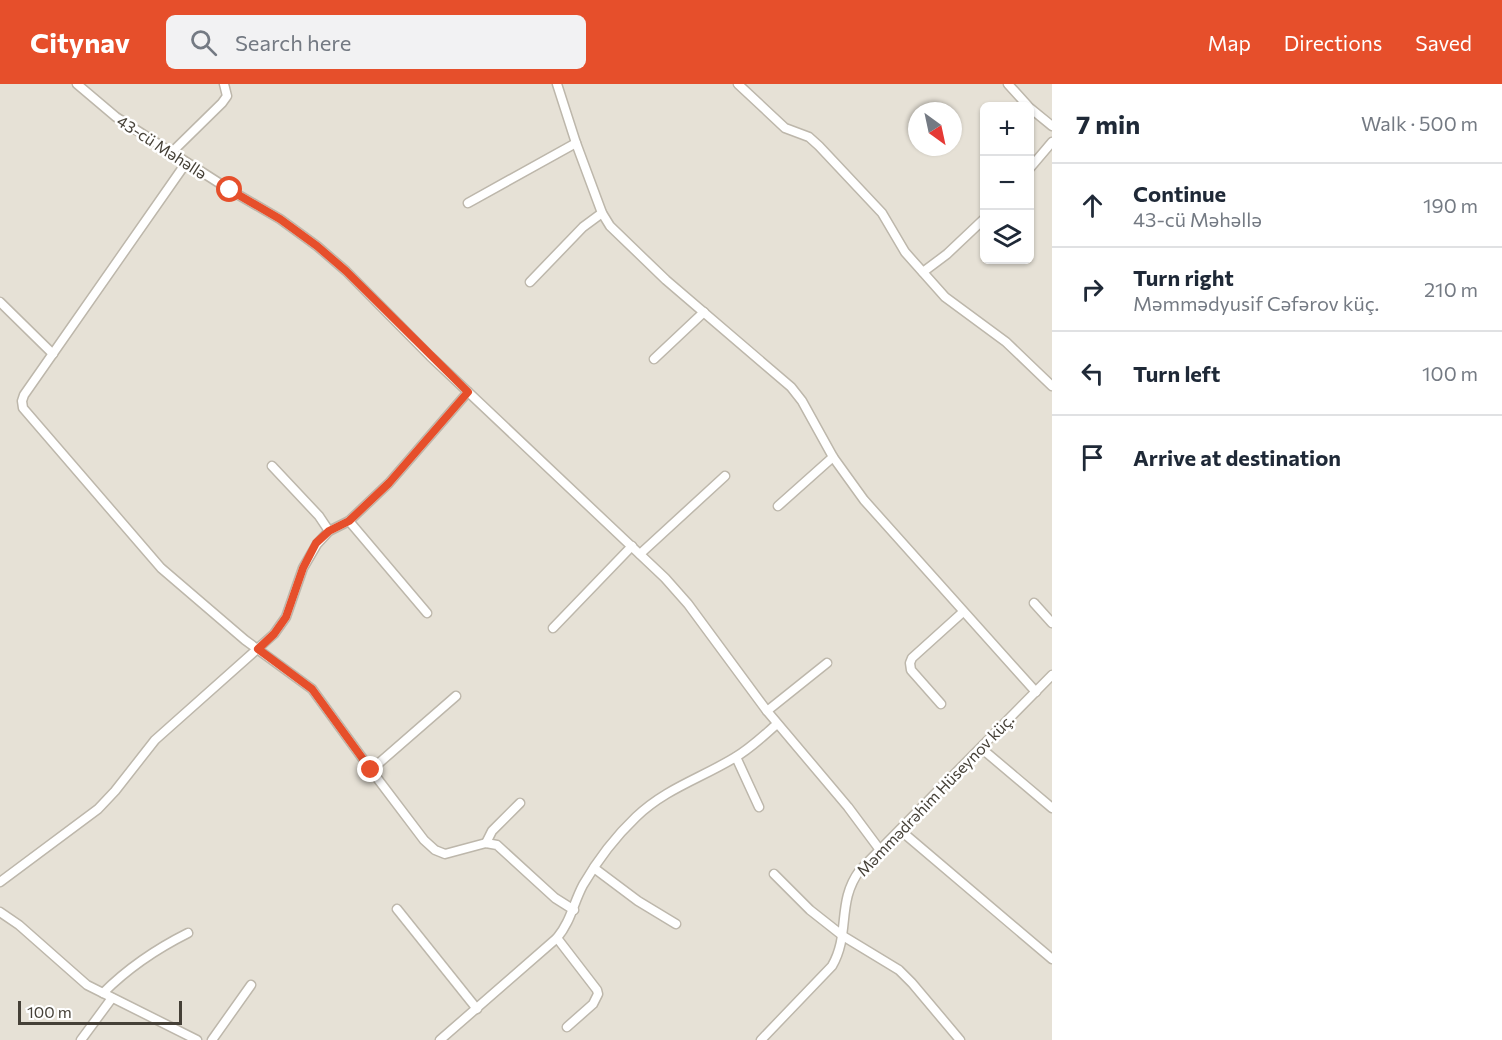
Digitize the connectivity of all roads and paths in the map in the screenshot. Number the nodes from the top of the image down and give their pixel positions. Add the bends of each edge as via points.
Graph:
1 (77, 84) edge
2 (224, 84) edge
3 (557, 84) edge
4 (738, 84) edge
5 (1008, 84) edge
6 (1024, 102) edge
7 (1034, 111) edge
8 (1052, 126) edge
9 (1052, 142) edge
10 (576, 143) junction
11 (171, 153) junction
12 (1034, 162) edge
13 (186, 163) junction
14 (468, 203) dead end
15 (602, 213) junction
16 (980, 223) edge
17 (923, 272) junction
18 (530, 282) dead end
19 (0, 302) edge
20 (704, 312) junction
21 (52, 354) junction
22 (654, 358) dead end
23 (1052, 386) edge
24 (468, 392) junction
25 (833, 457) junction
26 (272, 466) dead end
27 (725, 476) dead end
28 (778, 506) dead end
29 (349, 521) junction
30 (329, 531) junction
31 (632, 546) junction
32 (640, 554) junction
33 (1034, 603) dead end
34 (963, 612) junction
35 (427, 613) dead end
36 (1052, 622) edge
37 (553, 628) dead end
38 (258, 649) junction
39 (827, 663) dead end
40 (1052, 675) edge
41 (1036, 692) junction
42 (456, 696) dead end
43 (941, 704) dead end
44 (767, 711) junction
45 (777, 724) junction
46 (981, 748) junction
47 (736, 757) junction
48 (371, 770) junction
49 (520, 803) dead end
50 (759, 807) dead end
51 (1052, 808) edge
52 (900, 830) junction
53 (486, 843) junction
54 (880, 850) junction
55 (594, 868) junction
56 (774, 874) dead end
57 (0, 882) edge
58 (397, 909) dead end
59 (574, 910) junction
60 (0, 912) edge
61 (676, 924) dead end
62 (188, 933) dead end
63 (843, 936) junction
64 (557, 938) junction
65 (1052, 959) edge
66 (251, 985) dead end
67 (102, 993) junction
68 (112, 998) junction
69 (477, 1009) junction
70 (567, 1027) dead end
71 (81, 1040) edge
72 (197, 1040) edge
73 (212, 1040) edge
74 (440, 1040) edge
75 (761, 1040) edge
76 (960, 1040) edge

1 - 11 street, 43-cü Məhəllə via 116,117
2 - 11 street via 227,96 222,103
3 - 10 street
4 - 17 street via 785,128 809,137 819,146 882,213 905,252
5 - 6 street
7 - 8 street
9 - 12 street
10 - 14 street
10 - 15 street
11 - 13 street, 43-cü Məhəllə
13 - 21 street
13 - 24 street, 43-cü Məhəllə via 280,219 317,246
15 - 18 street
15 - 20 street via 636,252
16 - 17 street
17 - 23 street via 945,297 1006,342
19 - 21 street
20 - 22 street
20 - 25 street via 791,387
21 - 38 street via 24,395 23,408 160,568
24 - 29 street via 389,483
24 - 31 street, 43-cü Məhəllə
25 - 28 street
25 - 34 street via 864,500
26 - 30 street
27 - 32 street
29 - 30 street
29 - 35 street
30 - 38 street via 309,556 281,626
31 - 32 street, 43-cü Məhəllə
31 - 37 street
32 - 44 street, 43-cü Məhəllə via 688,604
33 - 36 street
34 - 41 street
34 - 43 street via 910,663 911,670
38 - 48 street via 312,689
38 - 57 street via 155,740 98,809
39 - 44 street
40 - 41 street, Məmmədrəhim Hüseynov küç.
41 - 46 street, Məmmədrəhim Hüseynov küç.
42 - 48 street
44 - 45 street, 43-cü Məhəllə
45 - 47 street
45 - 54 street, 43-cü Məhəllə
46 - 51 street
46 - 52 street, Məmmədrəhim Hüseynov küç.
47 - 50 street
47 - 55 street via 652,803
48 - 53 street via 435,850 445,854
49 - 53 street via 492,831
52 - 54 street, Məmmədrəhim Hüseynov küç.
52 - 65 street
53 - 59 street via 506,851 555,898
54 - 63 street, Məmmədrəhim Hüseynov küç. via 851,882 843,912
55 - 59 street
55 - 61 street
56 - 63 street
58 - 69 street
59 - 64 street
60 - 67 street via 76,977
62 - 67 street via 157,949
63 - 75 street, Məmmədrəhim Hüseynov küç. via 840,953 832,966
63 - 76 street via 899,970
64 - 69 street
64 - 70 street via 598,994 593,1004
66 - 73 street
67 - 68 street
68 - 71 street
68 - 72 street
69 - 74 street

